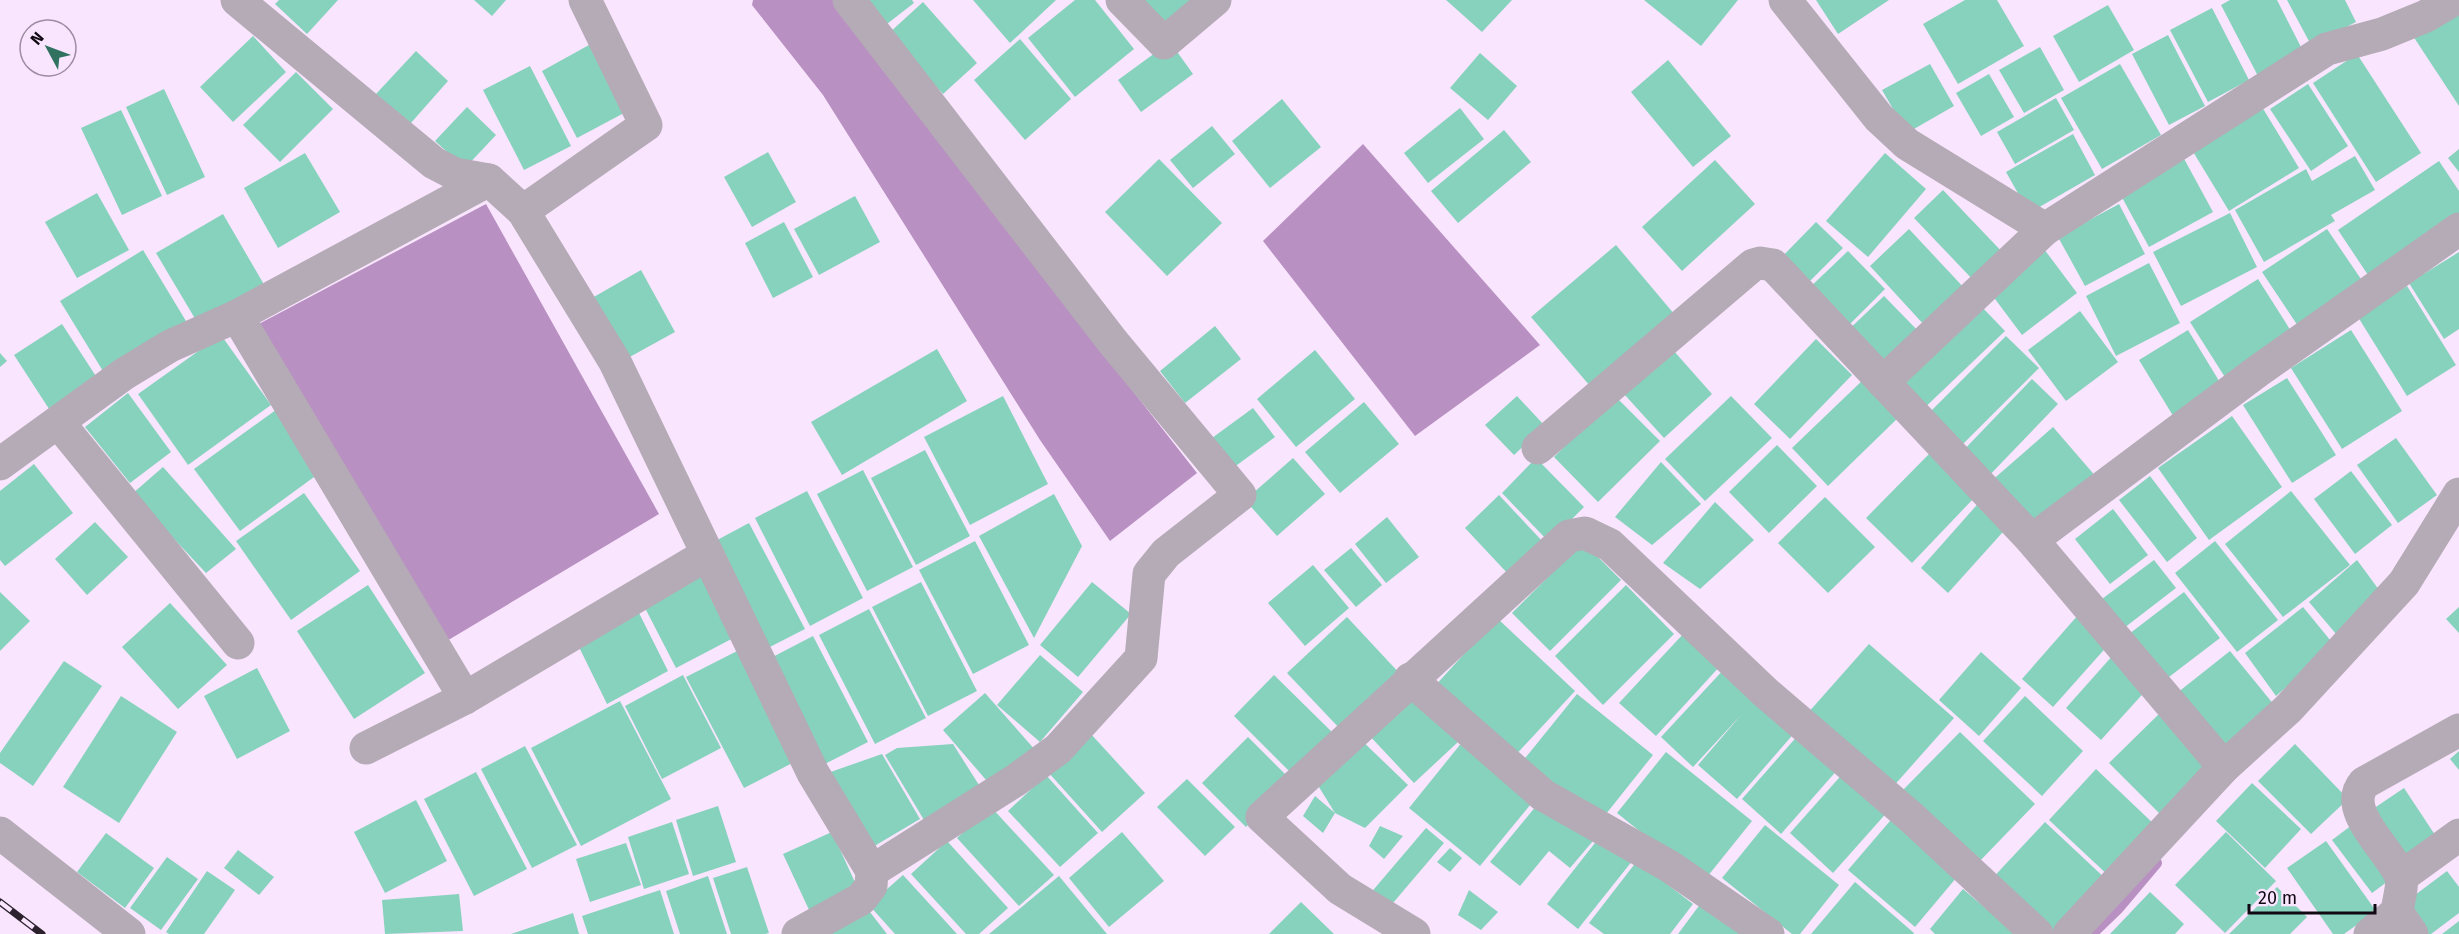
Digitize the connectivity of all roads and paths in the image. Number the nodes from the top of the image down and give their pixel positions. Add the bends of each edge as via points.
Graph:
1 (237, 0) edge
2 (585, 0) edge
3 (849, 0) edge
4 (1122, 0) edge
5 (1215, 0) edge
6 (1785, 0) edge
7 (2453, 0) edge
8 (489, 180) junction
9 (523, 211) junction
10 (2045, 229) junction
11 (2459, 229) edge
12 (237, 316) junction
13 (1883, 382) junction
14 (58, 422) junction
15 (1538, 448) dead end
16 (0, 465) edge
17 (2459, 494) edge
18 (2032, 540) junction
19 (706, 555) junction
20 (238, 643) dead end
21 (1410, 679) junction
22 (465, 698) junction
23 (2459, 730) edge
24 (366, 748) dead end
25 (2224, 766) junction
26 (0, 833) edge
27 (2459, 835) edge
28 (872, 871) junction
29 (2401, 877) junction
30 (2404, 923) edge
31 (129, 934) edge
32 (798, 934) edge
33 (1414, 934) edge
34 (1768, 934) edge
35 (2037, 934) edge
36 (2069, 934) edge
37 (2370, 934) edge

1 - 8 street via 434,163 455,174
2 - 9 street via 646,125
3 - 28 street via 1113,342 1240,495 1166,553 1149,574 1141,658 1058,749
4 - 5 street via 1164,43
6 - 10 street via 1879,118 1907,144
7 - 10 street via 2391,30 2327,49
8 - 9 street
8 - 12 street
9 - 19 street via 615,362
10 - 13 street
11 - 18 street via 2258,370
12 - 14 street via 170,346
12 - 22 street
13 - 15 street via 1773,265 1760,263
13 - 18 street
14 - 16 street
14 - 20 street
17 - 25 street via 2404,583 2288,708
18 - 25 street
19 - 22 street
19 - 28 street via 813,773
21 - 33 street via 1262,816 1340,889
21 - 34 street via 1542,795 1669,866
21 - 35 street via 1569,536 1586,533 1610,545 1766,693 1911,817
22 - 24 street
23 - 29 street via 2364,783 2357,791 2356,803 2362,816
25 - 36 street
26 - 31 street
27 - 29 street
28 - 32 street via 871,886 861,899
29 - 30 street
30 - 37 street

